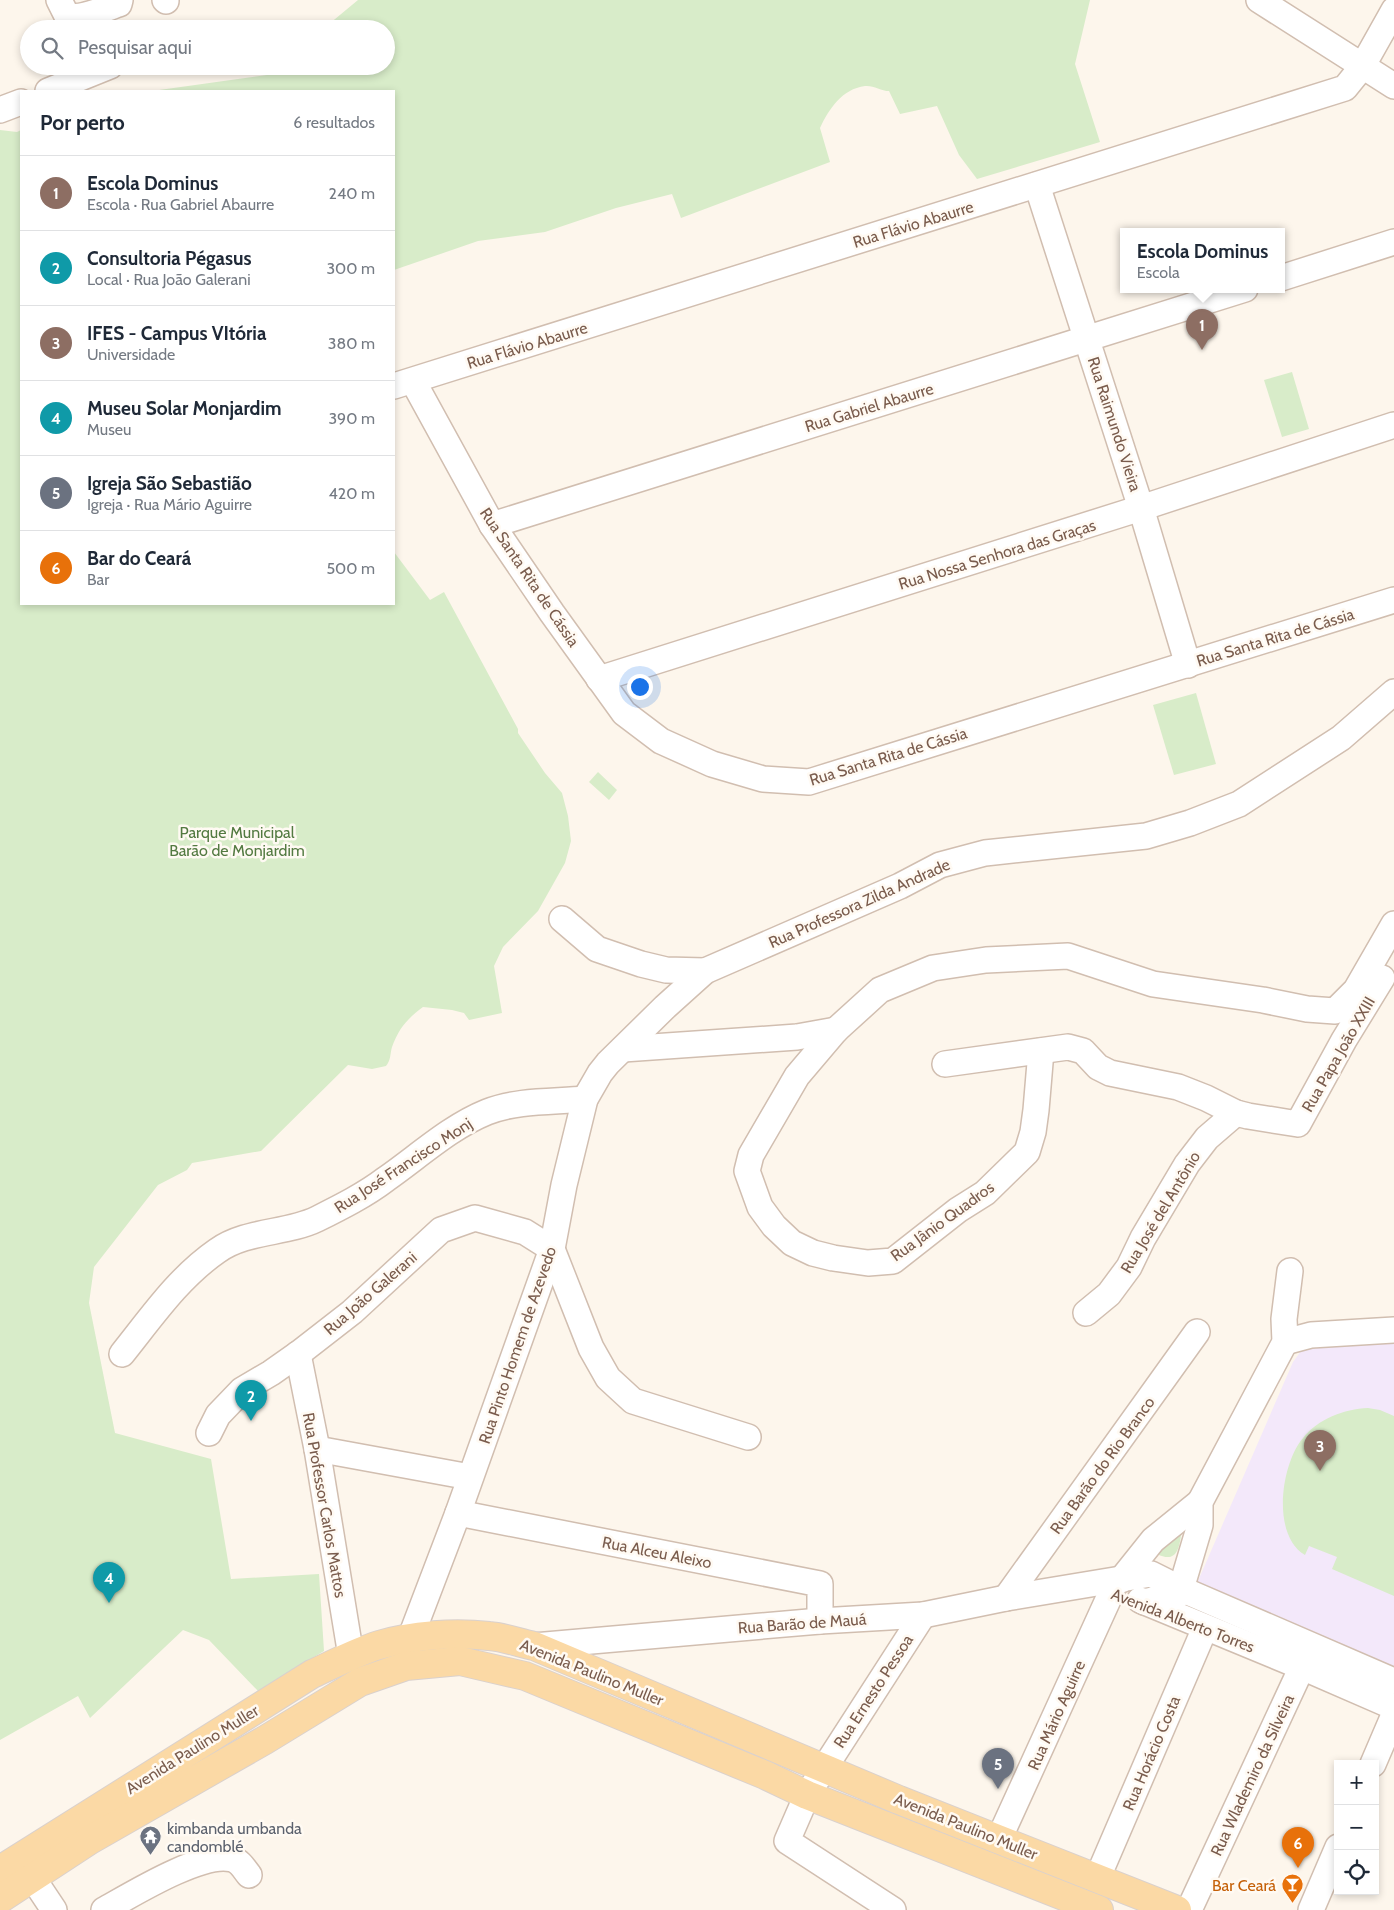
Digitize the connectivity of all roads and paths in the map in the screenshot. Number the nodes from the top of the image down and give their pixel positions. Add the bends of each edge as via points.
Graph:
1 (59, 0) edge
2 (120, 0) edge
3 (1259, 0) edge
4 (1394, 10) edge
5 (102, 20) edge
6 (1362, 66) junction
7 (88, 75) edge
8 (1394, 86) edge
9 (50, 90) edge
10 (20, 102) edge
11 (0, 110) edge
12 (1037, 185) junction
13 (1394, 242) edge
14 (1285, 277) edge
15 (1232, 293) edge
16 (1087, 338) junction
17 (403, 383) edge
18 (1394, 425) edge
19 (1141, 508) junction
20 (492, 525) junction
21 (1394, 600) edge
22 (1188, 665) junction
23 (600, 679) junction
24 (1394, 692) edge
25 (562, 918) dead end
26 (1394, 924) edge
27 (1387, 954) edge
28 (705, 971) junction
29 (836, 1030) junction
30 (623, 1049) junction
31 (1040, 1051) junction
32 (945, 1064) dead end
33 (585, 1099) junction
34 (1236, 1113) junction
35 (552, 1250) junction
36 (1290, 1271) dead end
37 (1086, 1313) dead end
38 (1394, 1330) edge
39 (1197, 1332) dead end
40 (1285, 1342) junction
41 (122, 1354) dead end
42 (298, 1354) junction
43 (209, 1432) dead end
44 (748, 1436) dead end
45 (317, 1449) junction
46 (470, 1477) junction
47 (1200, 1502) junction
48 (458, 1513) junction
49 (1117, 1585) junction
50 (1069, 1587) joint
51 (1181, 1589) junction
52 (1006, 1598) junction
53 (1144, 1602) junction
54 (923, 1615) junction
55 (820, 1621) junction
56 (1205, 1628) junction
57 (410, 1639) junction
58 (534, 1646) junction
59 (351, 1656) junction
60 (1302, 1667) junction
61 (1394, 1681) edge
62 (1394, 1707) edge
63 (1394, 1715) edge
64 (1375, 1760) edge
65 (824, 1768) junction
66 (808, 1795) junction
67 (1000, 1839) junction
68 (1337, 1850) edge
69 (0, 1870) edge
70 (249, 1875) dead end
71 (32, 1877) junction
72 (1097, 1879) junction
73 (0, 1899) edge
74 (54, 1910) edge
75 (104, 1910) edge
76 (893, 1910) edge
77 (1099, 1910) edge
78 (1177, 1910) edge
79 (1189, 1910) edge
80 (1311, 1910) edge

1 - 5 street via 70,16
2 - 5 street
3 - 6 street
4 - 6 street, Rua Flávio Abaurre
6 - 8 street
6 - 12 street, Rua Flávio Abaurre via 1345,88
7 - 9 street
10 - 11 street
12 - 16 street, Rua Raimundo Vieira
12 - 17 street, Rua Flávio Abaurre
13 - 14 street
15 - 16 street, Rua Gabriel Abaurre
16 - 19 street, Rua Raimundo Vieira
16 - 20 street, Rua Gabriel Abaurre
17 - 20 street, Rua Santa Rita de Cássia
18 - 19 street, Rua Nossa Senhora das Graças
19 - 22 street, Rua Raimundo Vieira
19 - 23 street, Rua Nossa Senhora das Graças
20 - 23 street, Rua Santa Rita de Cássia
21 - 22 street, Rua Santa Rita de Cássia
22 - 23 street, Rua Santa Rita de Cássia via 809,782 764,779 712,764 661,741 624,713
24 - 28 street, Rua Professora Zilda Andrade via 1341,738 1239,804 1146,836 985,853 940,864 900,886
25 - 28 street via 597,949 657,968
26 - 27 street
27 - 29 street, Rua Jânio Quadros via 1335,1012 1153,984 1068,956 986,960 932,968 880,990
27 - 34 street, Rua Papa João XXIII via 1298,1124
28 - 30 street, Rua Pinto Homem de Azevedo
29 - 30 street via 797,1037
29 - 31 street, Rua Jânio Quadros via 797,1076 751,1155 747,1171 760,1207 792,1243 833,1258 868,1263 893,1261 985,1193 1027,1152 1036,1110
30 - 33 street, Rua Pinto Homem de Azevedo via 600,1073
31 - 32 street
31 - 34 street via 1068,1047 1083,1051 1098,1067 1110,1073 1178,1088
33 - 35 street, Rua Pinto Homem de Azevedo
33 - 41 street, Rua José Francisco Monj via 514,1105 488,1112 459,1126 385,1180 315,1220 244,1238 218,1250 193,1270 167,1298
34 - 37 street, Rua José del Antônio via 1207,1138 1187,1164 1129,1267 1109,1294
35 - 42 street, Rua João Galerani via 525,1232 475,1218 441,1230 352,1312
35 - 44 street via 591,1348 608,1378 633,1401
35 - 46 street, Rua Pinto Homem de Azevedo
36 - 40 street via 1284,1319
38 - 40 street via 1311,1335
39 - 52 street, Rua Barão do Rio Branco
40 - 47 street
42 - 43 street, Rua João Galerani via 242,1390 218,1415
42 - 45 street, Rua Professor Carlos Mattos
45 - 46 street
45 - 59 street, Rua Professor Carlos Mattos
46 - 48 street, Rua Pinto Homem de Azevedo
47 - 49 street, Rua Mário Aguirre via 1153,1540
47 - 51 street via 1200,1525
48 - 55 street, Rua Alceu Aleixo via 820,1584
48 - 57 street, Rua Pinto Homem de Azevedo
49 - 50 street, Avenida Alberto Torres
49 - 51 street, Avenida Alberto Torres via 1151,1574
49 - 53 street, Avenida Alberto Torres
49 - 67 street, Rua Mário Aguirre
50 - 52 street, Rua Barão de Mauá
51 - 53 street via 1179,1594
51 - 61 street, Avenida Alberto Torres
52 - 54 street, Rua Barão de Mauá
53 - 56 street, Avenida Alberto Torres
54 - 55 street, Rua Barão de Mauá
54 - 65 street, Rua Ernesto Pessoa
55 - 58 street, Rua Barão de Mauá
56 - 60 street, Avenida Alberto Torres
56 - 72 street, Rua Horácio Costa
57 - 58 main road, Avenida Paulino Muller via 458,1634 490,1636
57 - 59 main road, Avenida Paulino Muller via 379,1645
58 - 65 main road, Avenida Paulino Muller
59 - 69 main road, Avenida Paulino Muller via 312,1674
60 - 62 street, Avenida Alberto Torres
60 - 79 street, Rua Wlademiro da Silveira
63 - 64 street
65 - 66 street, Rua Ernesto Pessoa
65 - 67 main road, Avenida Paulino Muller
66 - 71 main road, Avenida Paulino Muller via 525,1676 460,1661 415,1665 360,1682
66 - 76 street, Rua Ernesto Pessoa via 787,1841
66 - 77 main road, Avenida Paulino Muller
67 - 72 main road, Avenida Paulino Muller
68 - 80 street
70 - 75 street via 233,1859 212,1859 166,1875
71 - 73 main road, Avenida Paulino Muller
71 - 74 street
72 - 78 main road, Avenida Paulino Muller

